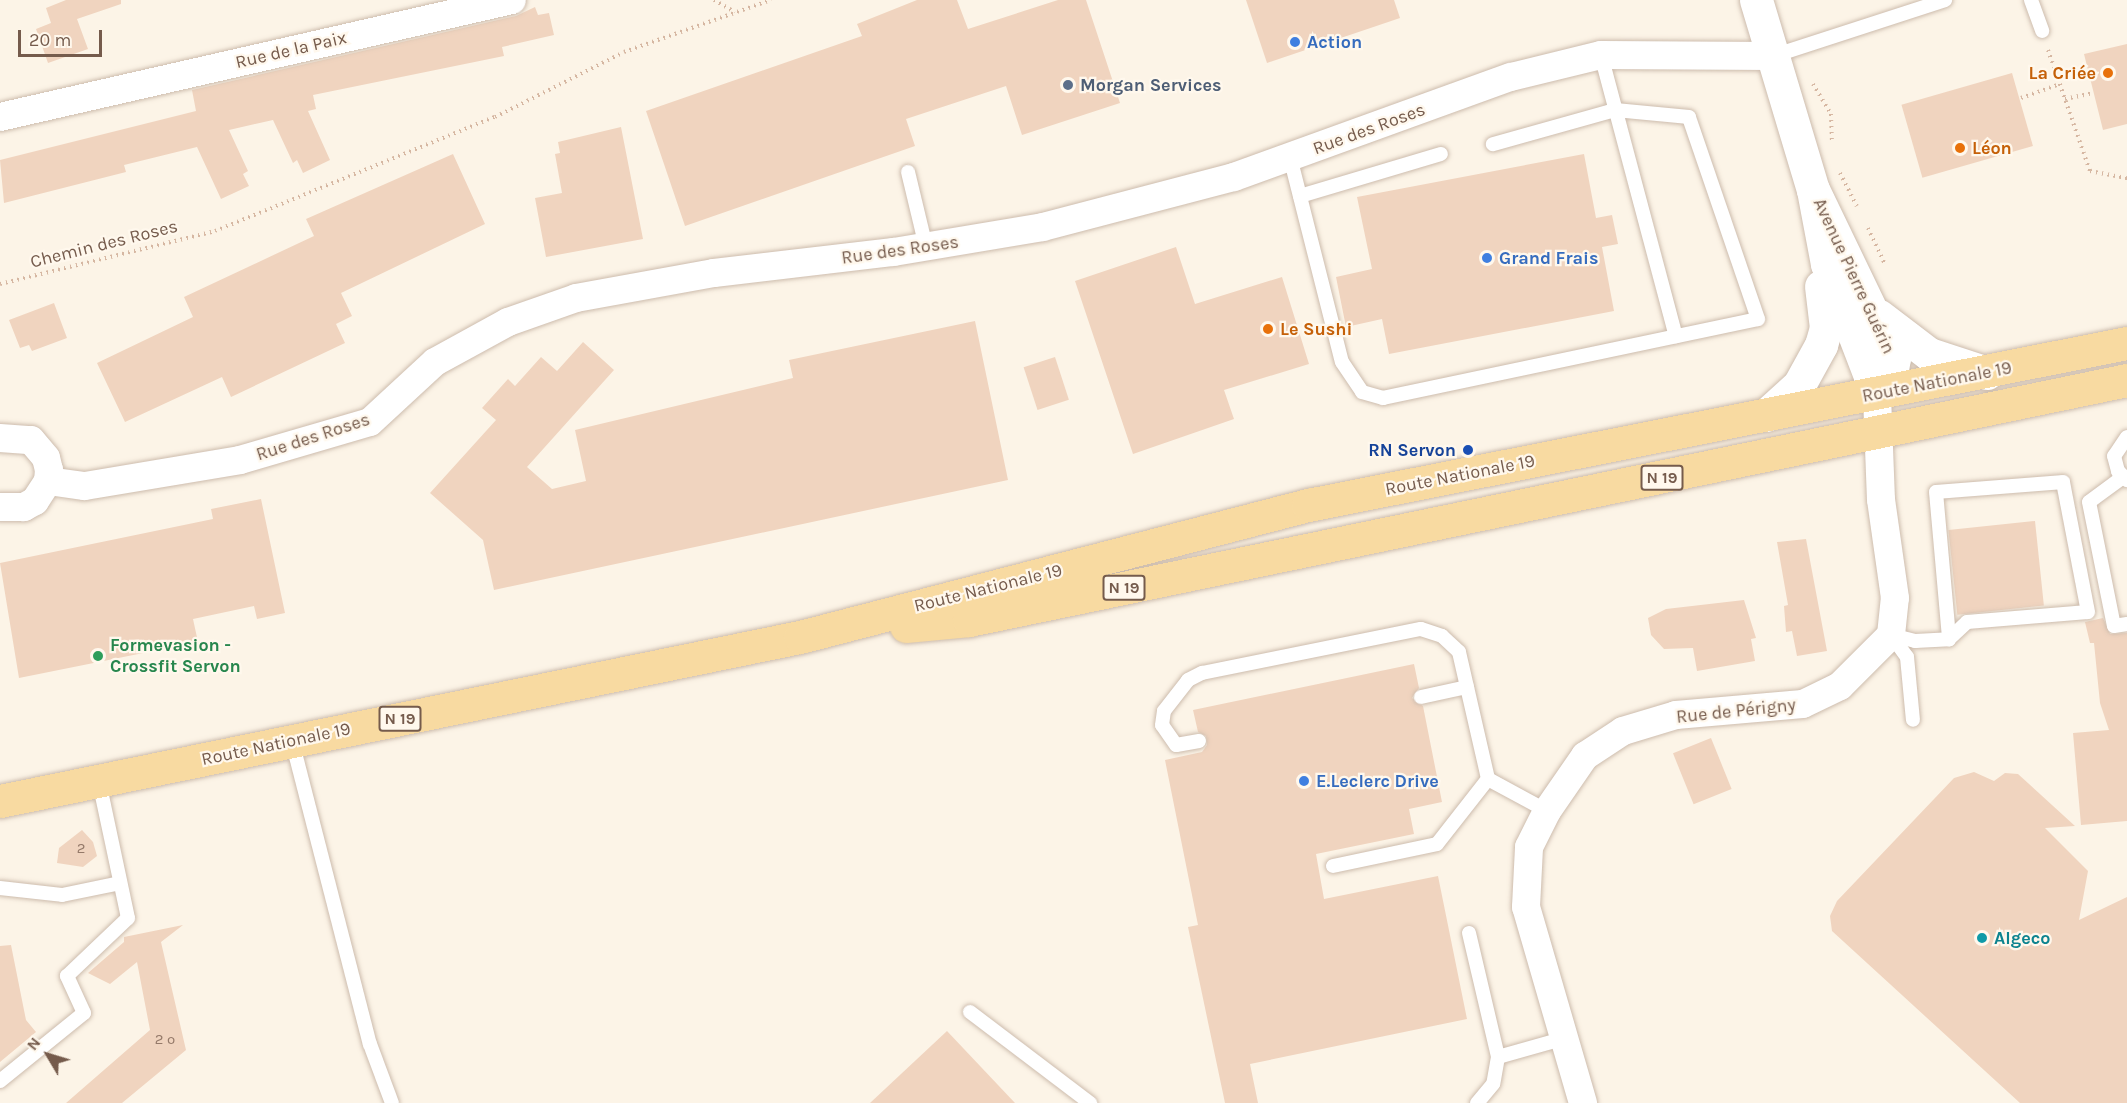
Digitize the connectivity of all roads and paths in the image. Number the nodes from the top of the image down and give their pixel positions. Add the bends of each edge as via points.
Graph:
1 (512, 0) edge
2 (714, 0) edge
3 (771, 0) edge
4 (1756, 0) edge
5 (1945, 0) edge
6 (2031, 0) edge
7 (736, 12) junction
8 (2042, 31) joint
9 (1601, 55) junction
10 (1773, 56) junction
11 (2060, 84) junction
12 (2093, 93) dead end
13 (2020, 98) dead end
14 (2065, 99) junction
15 (1615, 110) junction
16 (0, 117) edge
17 (1493, 144) dead end
18 (1833, 146) dead end
19 (1441, 154) dead end
20 (1290, 158) junction
21 (1837, 164) dead end
22 (908, 172) dead end
23 (2127, 178) edge
24 (1813, 190) junction
25 (1300, 196) junction
26 (1860, 218) dead end
27 (1865, 224) dead end
28 (926, 247) junction
29 (1886, 273) dead end
30 (0, 284) edge
31 (1868, 303) junction
32 (1676, 336) junction
33 (2127, 343) edge
34 (1987, 373) junction
35 (2127, 380) edge
36 (1877, 394) junction
37 (1766, 415) junction
38 (1878, 431) junction
39 (2127, 437) edge
40 (0, 438) edge
41 (2125, 478) edge
42 (48, 481) junction
43 (0, 507) edge
44 (2127, 624) edge
45 (1891, 635) junction
46 (800, 637) junction
47 (1949, 639) junction
48 (1467, 687) junction
49 (1421, 697) dead end
50 (1913, 720) dead end
51 (292, 741) junction
52 (1199, 741) dead end
53 (1488, 779) junction
54 (99, 781) junction
55 (0, 801) edge
56 (1547, 811) junction
57 (1333, 866) dead end
58 (120, 883) junction
59 (0, 888) edge
60 (1469, 933) dead end
61 (970, 1012) dead end
62 (1565, 1038) junction
63 (1498, 1057) junction
64 (0, 1081) edge
65 (1576, 1097) edge
66 (392, 1103) edge
67 (1090, 1103) edge
68 (1477, 1103) edge

1 - 16 street, Rue de la Paix
2 - 7 path
3 - 7 path, Chemin des Roses
4 - 10 street, Avenue Pierre Guérin
5 - 10 lane
6 - 8 lane
7 - 30 path, Chemin des Roses via 624,52 495,117 215,231
8 - 11 path
9 - 10 street, Rue des Roses
9 - 15 lane
9 - 20 street, Rue des Roses via 1511,77
10 - 18 path via 1819,89 1831,114
10 - 24 street, Avenue Pierre Guérin
11 - 13 path
11 - 14 path
12 - 14 path
14 - 23 path via 2090,171
15 - 17 lane
15 - 32 lane
15 - 32 lane via 1689,117 1758,319
19 - 25 lane
20 - 25 lane
20 - 28 street, Rue des Roses via 1043,227
21 - 26 path
22 - 28 lane
24 - 31 street, Avenue Pierre Guérin
24 - 36 street, Avenue Pierre Guérin via 1827,264
24 - 37 street via 1809,238 1824,298 1826,328 1799,385
25 - 32 lane via 1342,362 1362,392 1383,398
27 - 29 path via 1881,250
28 - 42 street, Rue des Roses via 714,273 576,298 508,322 435,362 370,422 240,460 85,486
31 - 34 street via 1910,343
31 - 36 street, Avenue Pierre Guérin via 1894,358 1891,375
33 - 34 main road, Route Nationale 19 / N 19
34 - 36 main road, Route Nationale 19 / N 19
35 - 38 main road, Route Nationale 19 / N 19
36 - 37 main road, Route Nationale 19 / N 19
36 - 38 street
37 - 46 main road, Route Nationale 19 / N 19 via 1308,506
38 - 45 street via 1881,500 1895,598
38 - 46 main road, Route Nationale 19 / N 19 via 969,620
39 - 41 lane via 2114,456
40 - 42 street via 20,436 40,448 46,458
41 - 44 lane via 2089,502 2114,626
42 - 43 street via 39,497 24,507
45 - 47 lane via 1915,641
45 - 50 lane via 1907,657
45 - 56 street, Rue de Périgny via 1840,686 1803,704 1676,715 1623,731 1586,756
46 - 51 main road, Route Nationale 19 / N 19
47 - 47 lane via 1967,622 2088,612 2062,482 1936,492
48 - 49 lane
48 - 52 lane via 1459,652 1442,636 1421,629 1188,680 1164,711 1162,725 1176,745
48 - 53 lane
51 - 54 main road, Route Nationale 19 / N 19
51 - 66 lane via 370,1044
53 - 56 lane
53 - 57 lane via 1437,844
54 - 55 main road, Route Nationale 19 / N 19
54 - 58 lane
56 - 62 street, Rue de Périgny via 1529,847 1526,907
58 - 59 lane via 62,895
58 - 64 lane via 128,918 67,976 84,1013
60 - 63 lane
61 - 67 lane
62 - 63 lane
62 - 65 street, Rue de Périgny
63 - 68 lane via 1493,1084

